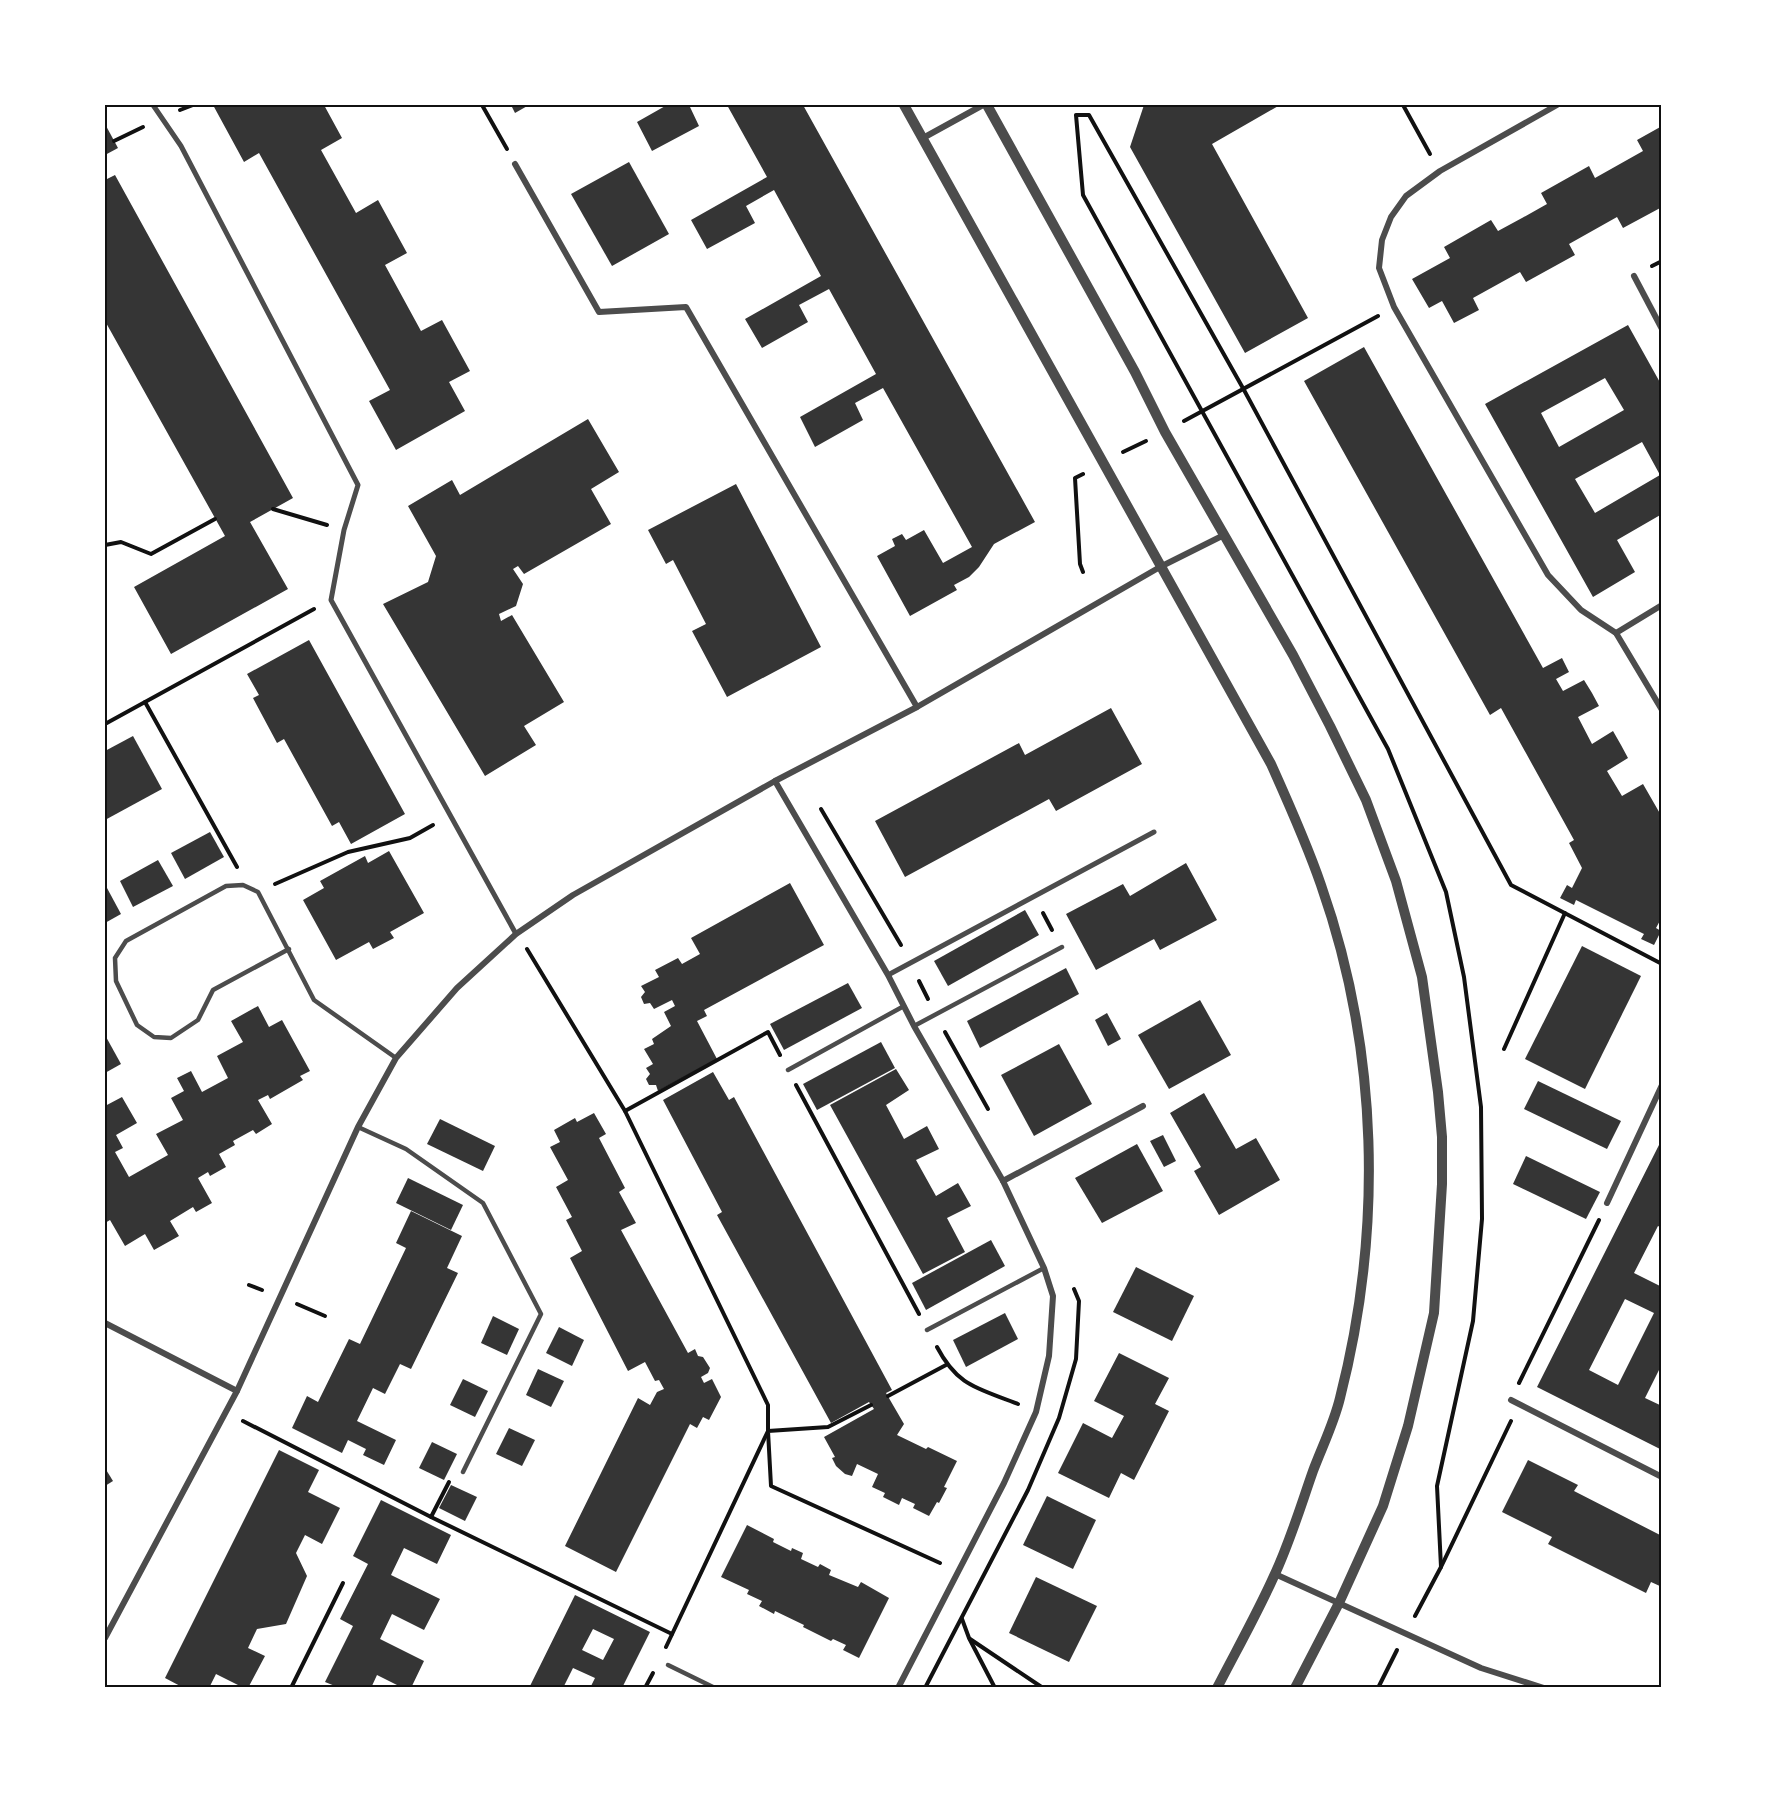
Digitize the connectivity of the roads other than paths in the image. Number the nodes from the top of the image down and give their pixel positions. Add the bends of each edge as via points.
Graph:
1 (153, 105) edge
2 (904, 105) edge
3 (985, 105) edge
4 (1557, 105) edge
5 (923, 138) junction
6 (515, 164) road end
7 (1634, 276) dead end
8 (1662, 329) edge
9 (1224, 535) junction
10 (1160, 567) junction
11 (1662, 604) edge
12 (1616, 633) junction
13 (917, 706) junction
14 (1662, 710) edge
15 (775, 781) junction
16 (1154, 832) dead end
17 (516, 934) junction
18 (1062, 947) road end
19 (289, 949) junction
20 (888, 975) junction
21 (904, 1006) junction
22 (914, 1026) junction
23 (396, 1058) junction
24 (788, 1070) road end
25 (1662, 1084) edge
26 (1143, 1106) dead end
27 (358, 1127) junction
28 (1003, 1181) junction
29 (1608, 1203) road end
30 (1044, 1268) junction
31 (105, 1323) edge
32 (927, 1330) road end
33 (237, 1391) junction
34 (1511, 1401) road end
35 (463, 1472) road end
36 (1662, 1477) edge
37 (1275, 1574) junction
38 (1339, 1603) junction
39 (105, 1638) edge
40 (668, 1665) dead end
41 (715, 1688) edge
42 (898, 1688) edge
43 (1217, 1688) edge
44 (1295, 1688) edge
45 (1544, 1688) edge

1 - 17 street via 181,146 358,485 344,530 331,600
2 - 5 street
3 - 5 street
3 - 9 street
4 - 12 street via 1440,171 1406,196 1390,218 1382,240 1379,268 1394,308 1548,575 1581,610
5 - 10 street
6 - 13 street via 599,312 686,307
7 - 8 street
9 - 10 street
9 - 38 street via 1293,655 1366,800 1396,881 1422,977 1438,1092 1442,1184 1434,1313 1408,1426 1383,1506
10 - 13 street
10 - 37 street via 1271,764 1302,835 1336,935 1366,1087 1370,1189 1361,1293 1340,1400
11 - 12 street
12 - 14 street
13 - 15 street
15 - 17 street via 573,895
15 - 20 street
16 - 20 street
17 - 23 street via 457,988
18 - 22 lane
19 - 19 lane via 258,892 243,885 226,886 126,941 115,958 116,981 137,1025 154,1038 171,1038 198,1020 213,990
19 - 23 lane via 314,1000
20 - 21 street
21 - 22 street
21 - 24 lane
22 - 28 street
23 - 27 street
25 - 29 street
26 - 28 street
27 - 33 street
27 - 35 lane via 406,1149 483,1203 541,1314
28 - 30 street
30 - 32 lane
30 - 42 street via 1053,1296 1049,1356 1036,1412 1004,1483
31 - 33 street
33 - 39 street
34 - 36 street
37 - 38 street
37 - 43 street
38 - 44 street
38 - 45 street via 1481,1668
40 - 41 lane

